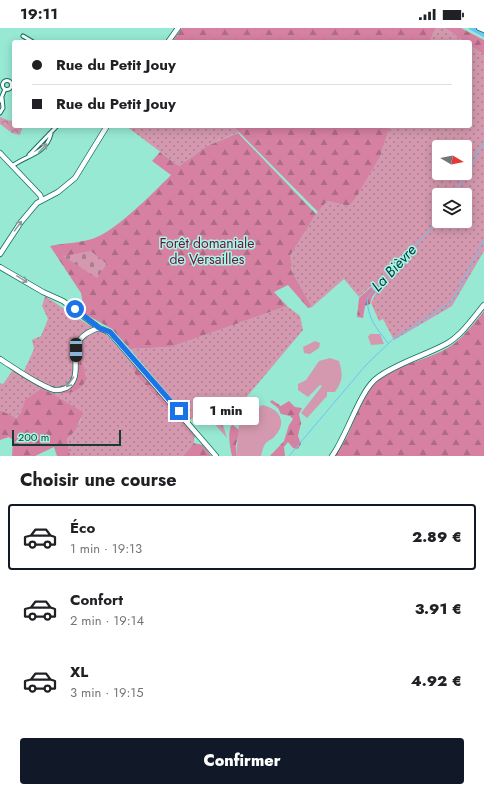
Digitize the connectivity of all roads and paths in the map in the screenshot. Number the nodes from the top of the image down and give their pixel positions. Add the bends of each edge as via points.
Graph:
1 (178, 28) edge
2 (479, 28) edge
3 (484, 30) edge
4 (23, 36) dead end
5 (29, 40) edge
6 (169, 40) edge
7 (12, 82) edge
8 (12, 85) edge
9 (5, 89) junction
10 (1, 99) edge
11 (0, 112) edge
12 (56, 128) edge
13 (106, 128) edge
14 (51, 134) junction
15 (0, 153) edge
16 (29, 155) junction
17 (12, 166) junction
18 (42, 200) junction
19 (0, 254) edge
20 (0, 267) edge
21 (484, 305) edge
22 (99, 328) junction
23 (0, 359) edge
24 (216, 456) edge
25 (332, 456) edge

1 - 6 street
2 - 3 street
4 - 5 street
7 - 9 street via 3,81 2,86
8 - 9 street
9 - 10 street
10 - 11 street via 3,108
12 - 14 street
13 - 18 street via 75,178 58,192
14 - 16 street
16 -> 14 street via 41,151
15 - 17 street
16 - 17 street
17 - 18 street
19 -> 18 street via 21,222
20 -> 22 street via 63,301
21 - 25 street via 447,344 377,378 367,388 343,440
22 -> 23 street via 80,340 76,350 74,379 61,390 49,389
22 - 24 street via 110,332 128,351

